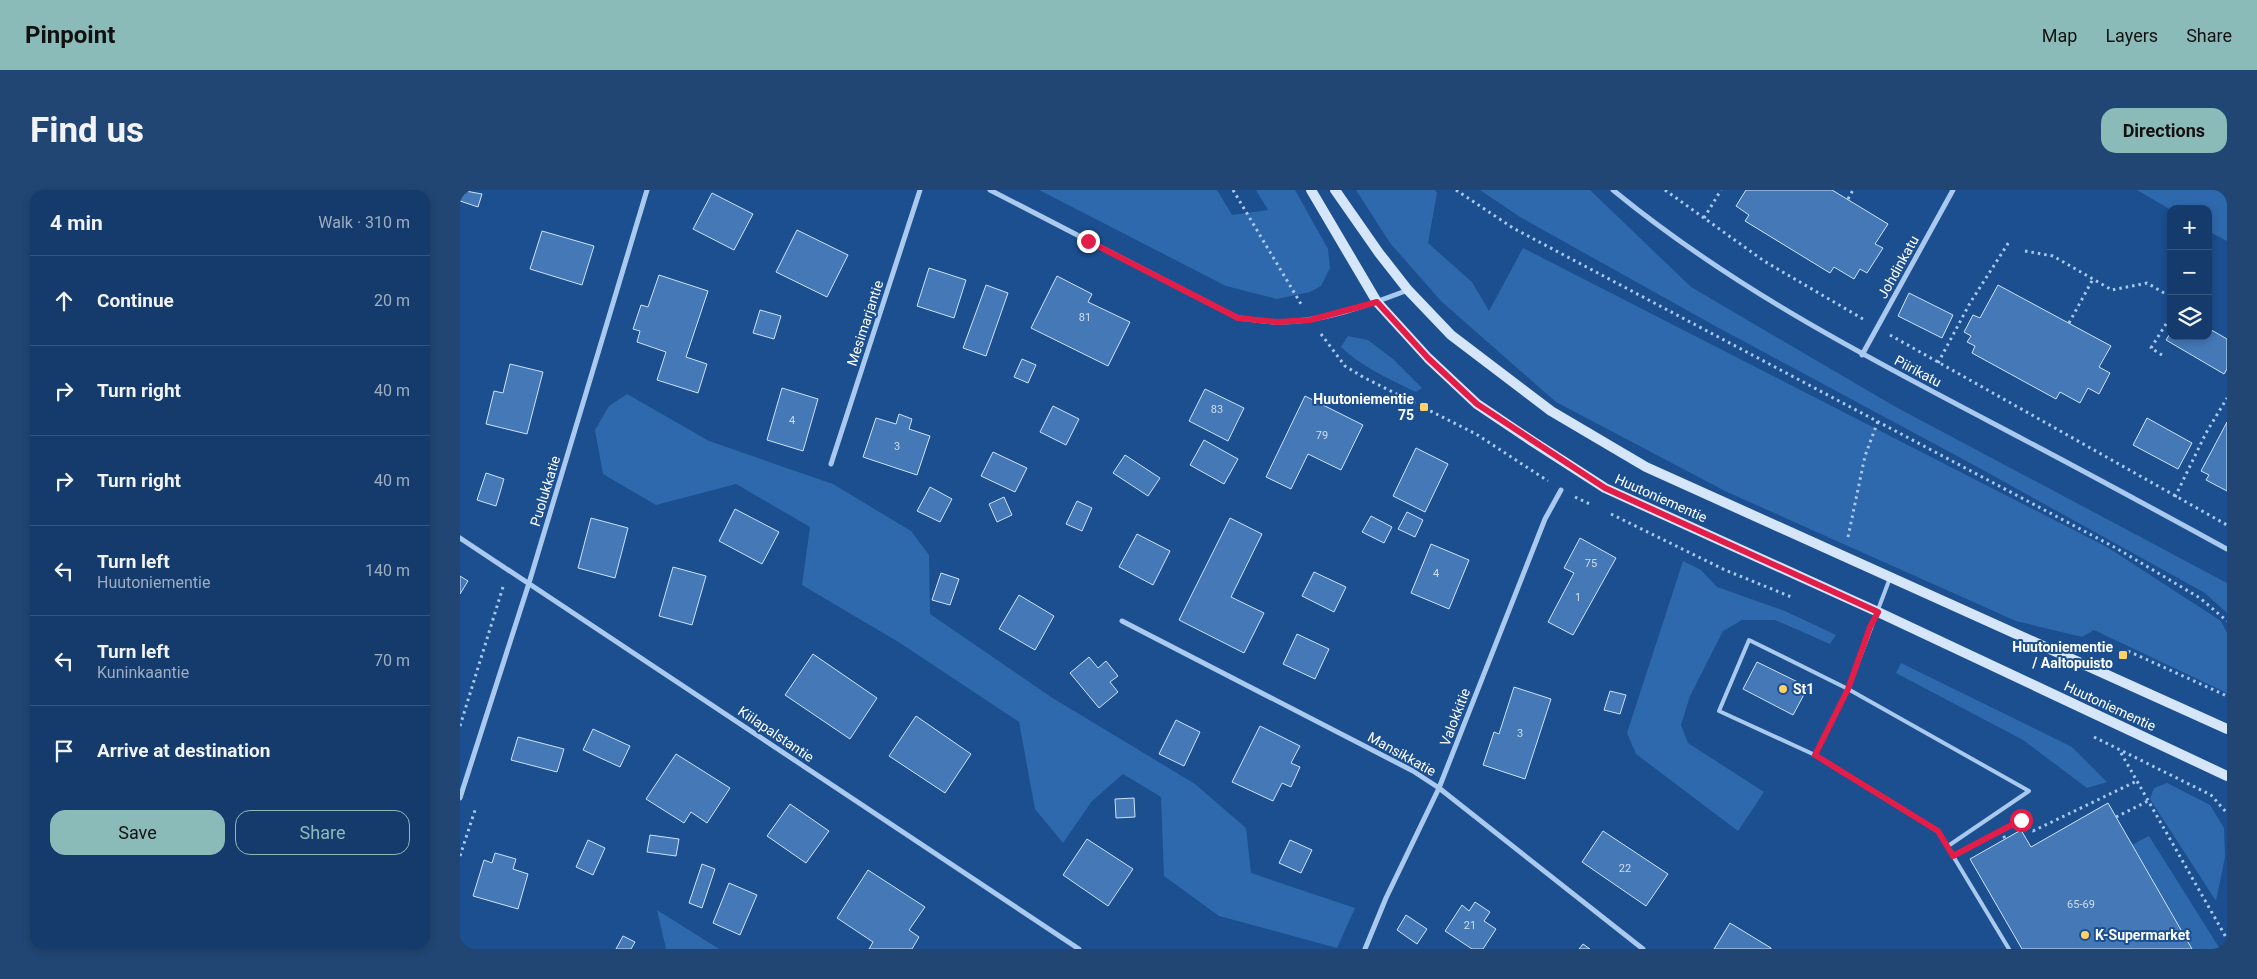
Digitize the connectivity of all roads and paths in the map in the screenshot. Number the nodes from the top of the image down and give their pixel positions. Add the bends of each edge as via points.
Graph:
1 (647, 190) edge
2 (920, 190) edge
3 (990, 190) edge
4 (1311, 190) edge
5 (1335, 190) edge
6 (1456, 190) edge
7 (1613, 190) edge
8 (1665, 190) edge
9 (1721, 190) edge
10 (1853, 190) edge
11 (1953, 190) edge
12 (1848, 199) dead end
13 (1704, 218) junction
14 (2008, 242) dead end
15 (2025, 251) dead end
16 (2093, 278) junction
17 (1408, 290) junction
18 (2169, 295) edge
19 (1377, 302) junction
20 (2069, 323) dead end
21 (2167, 323) edge
22 (1878, 328) junction
23 (1862, 355) junction
24 (2162, 355) dead end
25 (1938, 363) junction
26 (2227, 398) edge
27 (1878, 421) junction
28 (831, 464) dead end
29 (1561, 490) dead end
30 (2175, 498) junction
31 (2227, 525) edge
32 (460, 538) edge
33 (2227, 549) edge
34 (1844, 557) junction
35 (508, 570) junction
36 (1890, 578) junction
37 (528, 583) junction
38 (1878, 612) junction
39 (1122, 621) dead end
40 (2227, 621) edge
41 (2123, 656) dead end
42 (1848, 689) junction
43 (2227, 696) edge
44 (460, 726) edge
45 (2227, 729) edge
46 (2120, 751) dead end
47 (1815, 755) junction
48 (2227, 776) edge
49 (2137, 781) junction
50 (1439, 788) junction
51 (460, 798) edge
52 (2148, 801) junction
53 (2116, 817) dead end
54 (2001, 830) junction
55 (1993, 835) dead end
56 (2006, 839) dead end
57 (1948, 846) junction
58 (2227, 939) edge
59 (1079, 949) edge
60 (1365, 949) edge
61 (1644, 949) edge
62 (2009, 949) edge

1 - 37 street, Puolukkatie
2 - 28 street, Mesimarjantie
3 - 19 street via 1238,318 1277,322 1310,320
4 - 19 main road, Huutoniementie
5 - 17 main road, Huutoniementie
6 - 27 path via 1513,228
7 - 23 street, Piirikatu via 1734,278
8 - 13 path
9 - 13 path
10 - 12 path
11 - 22 street, Johdinkatu
13 - 22 path via 1764,261
14 - 25 path
15 - 16 path via 2053,256
16 - 18 path via 2112,290 2147,283
16 - 20 path
17 - 19 street
17 - 34 main road, Huutoniementie via 1451,335 1551,411 1646,467
19 - 38 main road, Huutoniementie via 1428,358 1477,404 1605,488
21 - 24 path via 2152,348
22 - 23 street, Johdinkatu
22 - 25 path
23 - 33 street, Piirikatu
25 - 30 path
26 - 30 path
27 - 34 path via 1865,456
27 - 40 path via 2116,548 2200,598
29 - 50 street, Valokkitie via 1545,519
30 - 31 path
32 - 35 street, Kiilapalstantie
34 - 36 main road, Huutoniementie
35 - 37 street, Kiilapalstantie
35 - 44 path
36 - 38 lane
36 - 45 main road, Huutoniementie
37 - 51 street, Puolukkatie
37 - 59 street, Kiilapalstantie
38 - 42 lane
38 - 48 main road, Huutoniementie
39 - 50 street, Mansikkatie via 1414,771
41 - 43 path via 2128,651
42 - 47 lane
42 - 47 lane via 1749,640 1719,711
42 - 57 lane via 2029,791
46 - 49 path
47 - 57 lane via 1938,831
49 - 52 path
49 - 54 path via 2033,831 2021,820
50 - 60 street, Valokkitie
50 - 61 street, Mansikkatie
52 - 53 path
52 - 58 path
54 - 55 path
54 - 56 path
57 - 62 lane

